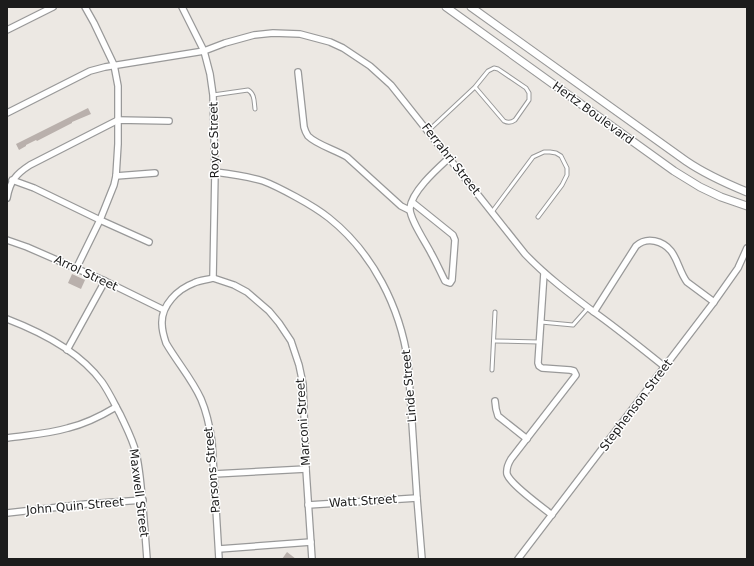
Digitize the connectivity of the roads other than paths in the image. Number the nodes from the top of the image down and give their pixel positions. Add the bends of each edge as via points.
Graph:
1 (53, 7) edge
2 (85, 7) edge
3 (182, 7) edge
4 (446, 7) edge
5 (471, 7) edge
6 (7, 30) edge
7 (511, 36) junction
8 (503, 48) junction
9 (204, 51) junction
10 (114, 65) junction
11 (298, 72) dead end
12 (475, 87) junction
13 (213, 95) junction
14 (255, 109) dead end
15 (7, 113) edge
16 (118, 120) junction
17 (169, 121) dead end
18 (428, 131) junction
19 (449, 158) junction
20 (215, 172) junction
21 (155, 174) dead end
22 (116, 176) junction
23 (12, 180) junction
24 (747, 192) edge
25 (7, 198) edge
26 (412, 202) junction
27 (747, 206) edge
28 (409, 210) junction
29 (492, 212) junction
30 (538, 217) dead end
31 (100, 220) junction
32 (7, 240) edge
33 (149, 242) dead end
34 (747, 248) edge
35 (76, 268) junction
36 (544, 273) junction
37 (213, 278) junction
38 (105, 281) junction
39 (714, 302) junction
40 (588, 308) junction
41 (164, 310) junction
42 (496, 312) dead end
43 (594, 312) junction
44 (7, 319) edge
45 (541, 322) junction
46 (494, 341) junction
47 (539, 342) junction
48 (67, 350) junction
49 (665, 366) junction
50 (492, 370) dead end
51 (495, 401) dead end
52 (116, 407) junction
53 (7, 437) edge
54 (527, 439) junction
55 (306, 469) junction
56 (214, 474) junction
57 (417, 498) junction
58 (143, 500) junction
59 (308, 505) junction
60 (7, 513) edge
61 (552, 515) junction
62 (311, 542) junction
63 (219, 549) junction
64 (147, 559) edge
65 (220, 559) edge
66 (312, 559) edge
67 (422, 559) edge
68 (518, 559) edge

1 - 6 street
2 - 10 street
3 - 9 street, Royce Street
4 - 8 street, Hertz Boulevard
5 - 7 street, Hertz Boulevard
7 - 8 street
7 - 24 street, Hertz Boulevard via 703,173
8 - 27 street, Hertz Boulevard via 674,171 700,187
9 - 10 street, Ferrahri Street
9 - 13 street, Royce Street
9 - 18 street, Ferrahri Street via 240,38 272,33 300,34 330,42 356,56 379,73
10 - 15 street, Ferrahri Street via 90,71
10 - 16 street via 118,86
11 - 28 street via 307,134 347,157 401,206
12 - 12 lane via 488,71 494,68 526,88 529,100 515,120 507,123
12 - 18 lane
13 - 14 lane via 248,90 254,97
13 - 20 street, Royce Street
16 - 17 street
16 - 22 street
16 - 23 street via 30,165 16,174
18 - 19 street, Ferrahri Street
19 - 26 street via 432,174
19 - 29 street, Ferrahri Street
20 - 37 street, Royce Street
20 - 57 street, Linde Street via 242,176 280,188 328,217 364,253 387,293 406,347
21 - 22 street
22 - 31 street
23 - 25 street
23 - 31 street
26 - 28 street
26 - 28 street via 453,235 455,240 450,282 445,281
29 - 30 lane via 533,157 544,152 556,153 567,168 567,175
29 - 36 street, Ferrahri Street via 525,254
31 - 33 street
31 - 35 street
32 - 35 street, Arrol Street
34 - 39 street, Stephenson Street via 738,268
35 - 38 street, Arrol Street
36 - 40 street, Ferrahri Street
36 - 45 street
37 - 41 street via 194,282 184,288
37 - 55 street, Marconi Street via 234,285 252,296 269,311 291,341 302,384
38 - 41 street, Arrol Street
38 - 48 street
39 - 43 street via 686,282 671,251 661,243 650,240 636,246
39 - 49 street, Stephenson Street
40 - 43 street, Ferrahri Street
40 - 45 lane via 573,325
41 - 56 street, Parsons Street via 162,323 166,343 200,398 210,427
42 - 46 lane
43 - 49 street, Ferrahri Street
44 - 48 street, Maxwell Street via 48,337
45 - 47 street
46 - 47 lane
46 - 50 lane
47 - 54 street via 539,366 570,370 576,375
48 - 52 street, Maxwell Street via 88,366 102,382
49 - 61 street, Stephenson Street
51 - 54 street via 498,416
52 - 53 street via 70,428
52 - 58 street, Maxwell Street via 137,454
54 - 61 street via 508,464 507,474 514,484
55 - 56 street
55 - 59 street, Marconi Street
56 - 63 street, Parsons Street
57 - 59 street, Watt Street
57 - 67 street, Linde Street
58 - 60 street, John Quin Street
58 - 64 street, Maxwell Street
59 - 62 street, Marconi Street
61 - 68 street, Stephenson Street
62 - 63 street
62 - 66 street, Marconi Street
63 - 65 street, Parsons Street

